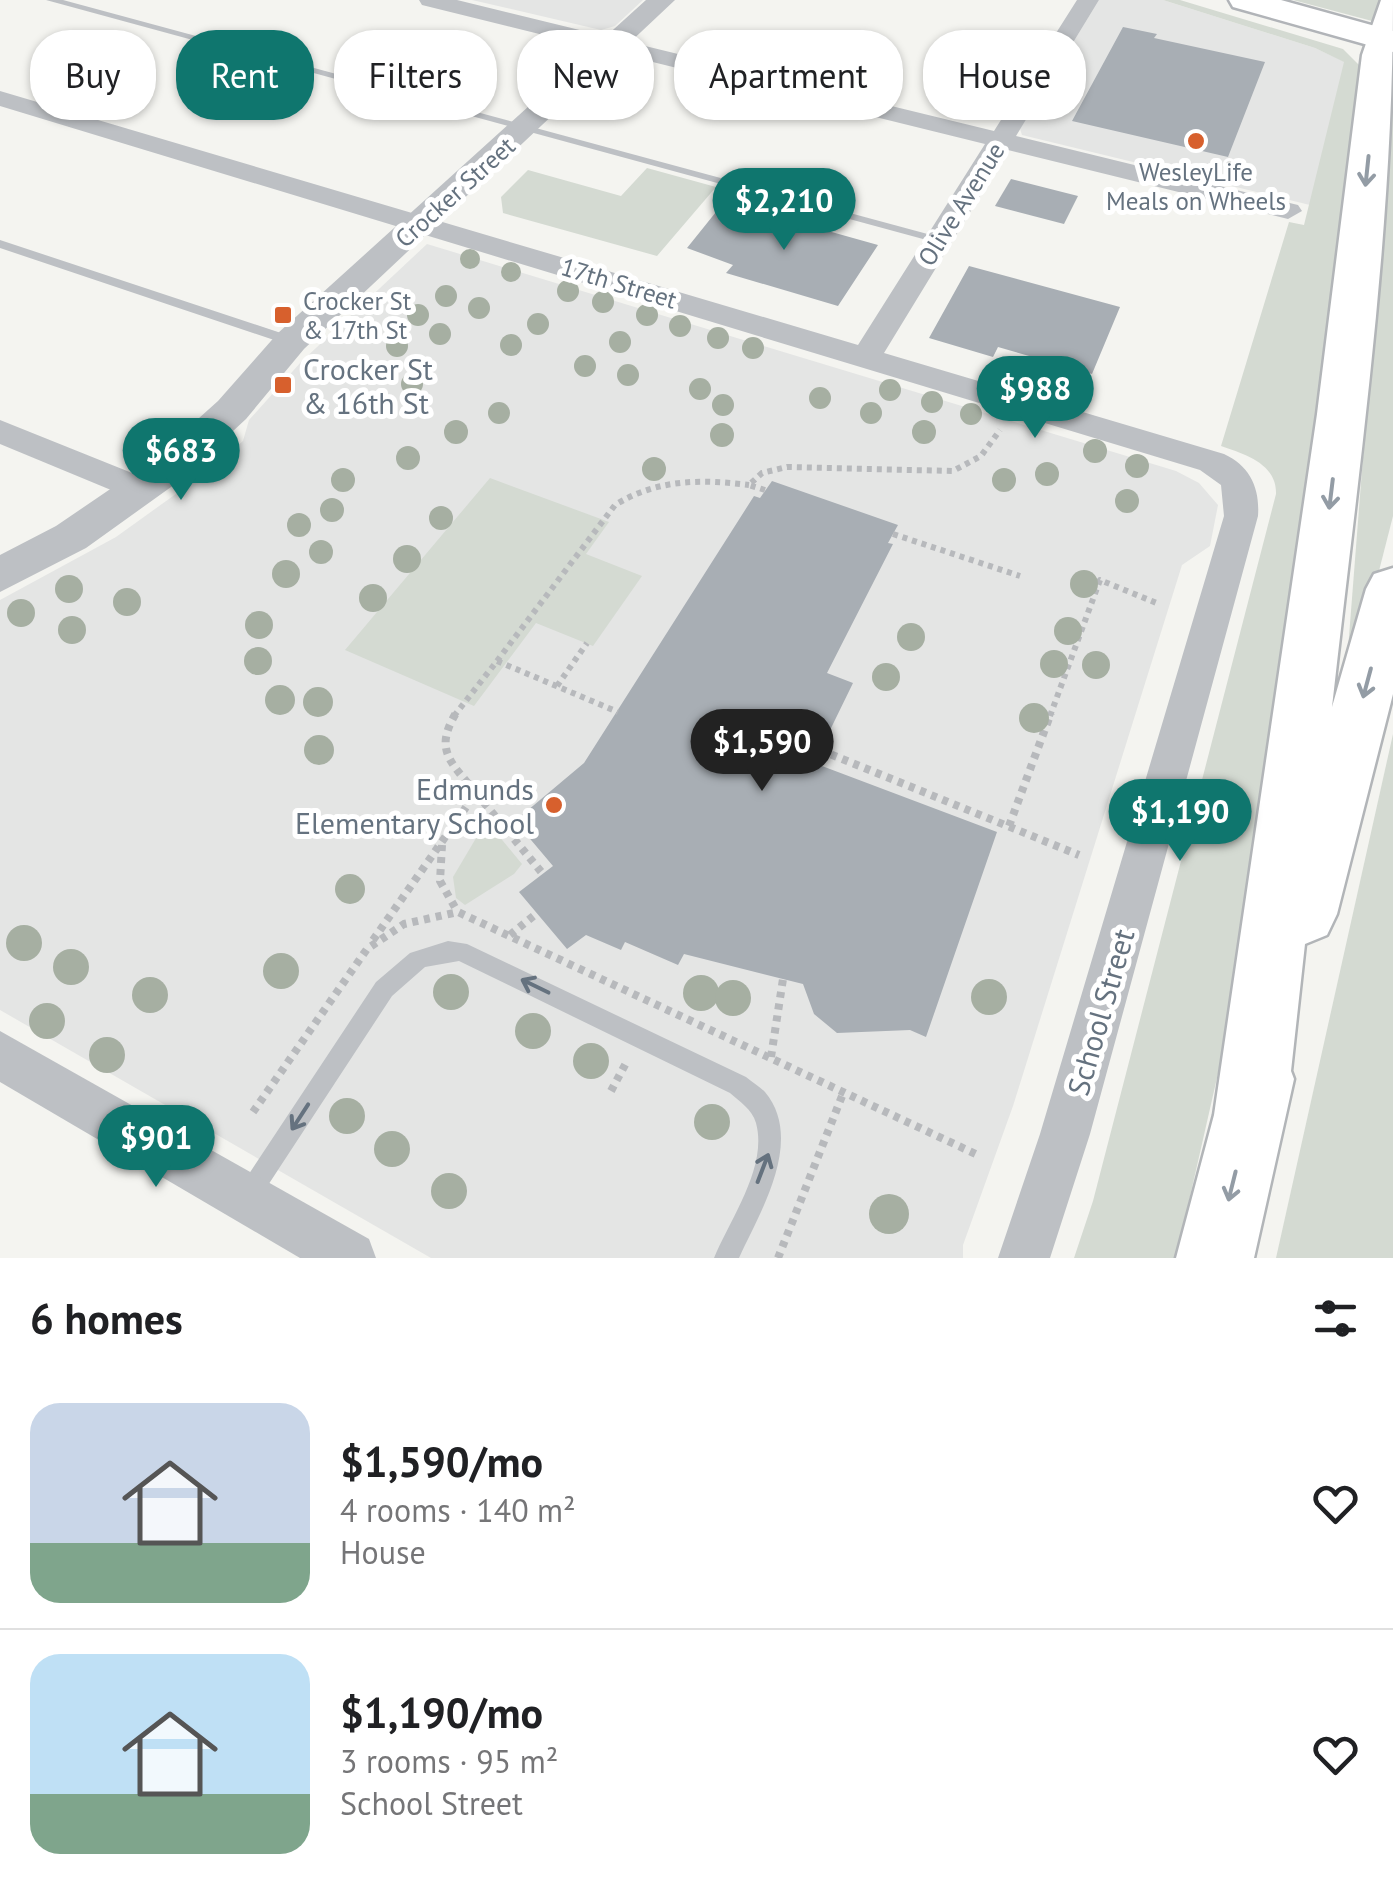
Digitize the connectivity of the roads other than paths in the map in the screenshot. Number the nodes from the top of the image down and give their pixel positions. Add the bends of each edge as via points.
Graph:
1 (51, 0) edge
2 (430, 0) edge
3 (662, 0) edge
4 (1088, 0) edge
5 (1245, 0) edge
6 (553, 30) edge
7 (631, 30) edge
8 (1390, 30) edge
9 (654, 55) edge
10 (0, 98) edge
11 (534, 120) edge
12 (525, 128) junction
13 (1001, 140) junction
14 (1288, 211) dead end
15 (421, 224) junction
16 (939, 239) junction
17 (0, 244) edge
18 (291, 342) junction
19 (866, 357) junction
20 (0, 431) edge
21 (1234, 477) joint
22 (126, 484) junction
23 (0, 542) edge
24 (0, 574) edge
25 (1393, 589) edge
26 (0, 1054) edge
27 (1250, 1114) junction
28 (247, 1197) junction
29 (350, 1258) edge
30 (726, 1258) edge
31 (1024, 1258) edge
32 (1215, 1258) edge

1 - 12 lane
2 - 6 street
3 - 7 street, Crocker Street
4 - 13 street, Olive Avenue
5 - 8 main road
8 -> 27 main road
9 - 13 street
10 - 15 street, 17th Street
11 - 12 street, Crocker Street
12 - 15 street, Crocker Street
12 - 16 lane
13 - 14 street
13 - 16 street, Olive Avenue
15 - 18 street, Crocker Street
15 - 19 street, 17th Street
16 - 19 street, Olive Avenue
17 - 18 lane
18 - 22 street, Crocker Street via 220,422
19 - 21 street, 17th Street via 1212,462
20 - 22 street
21 - 31 street, School Street via 1241,516
22 - 23 street, Crocker Street
22 - 24 street, Crocker Street via 71,536
25 -> 27 main road
26 - 28 street
27 -> 32 main road
28 - 29 street
30 -> 28 lane via 768,1158 771,1124 764,1105 738,1085 460,952 421,956 402,968

